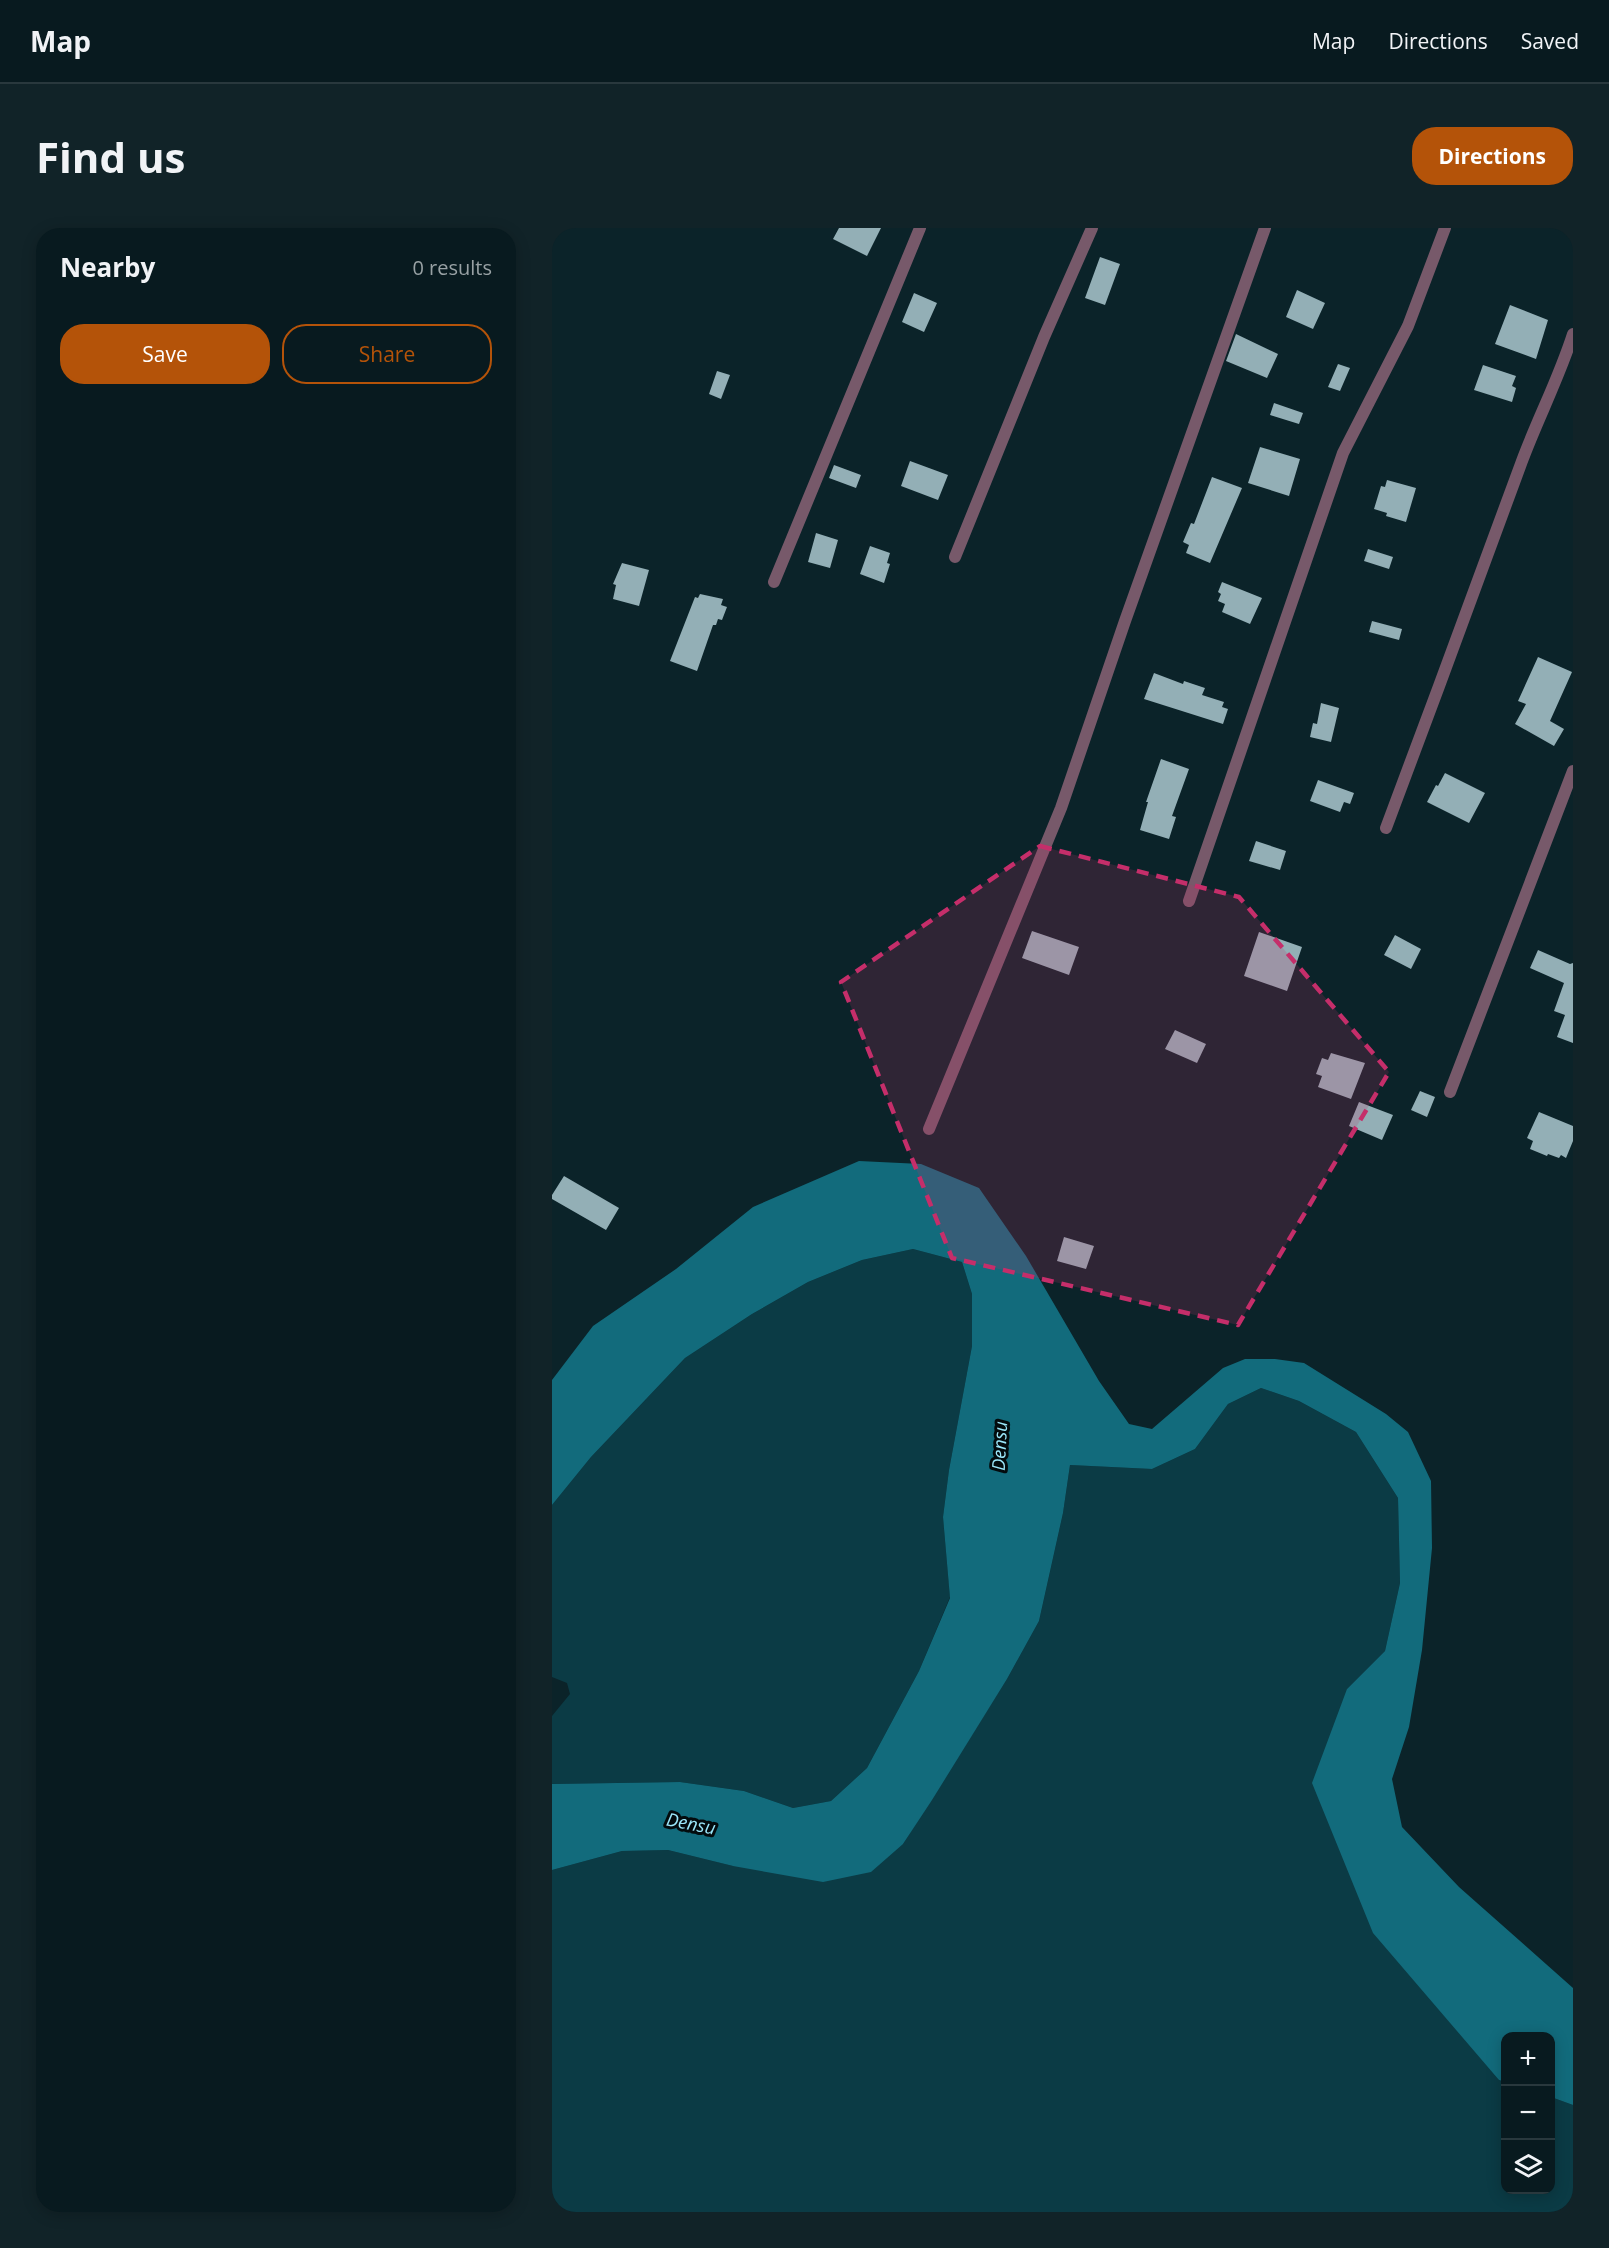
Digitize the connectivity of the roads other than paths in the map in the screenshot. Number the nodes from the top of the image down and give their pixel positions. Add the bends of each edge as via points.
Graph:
1 (920, 228) edge
2 (1092, 228) edge
3 (1265, 228) edge
4 (1445, 228) edge
5 (1573, 334) edge
6 (955, 557) dead end
7 (774, 582) dead end
8 (1573, 771) edge
9 (1386, 828) dead end
10 (1190, 901) dead end
11 (1450, 1092) dead end
12 (929, 1129) dead end

1 - 7 street
2 - 6 street
3 - 12 street via 1061,808
4 - 10 street via 1408,326 1343,453
5 - 9 street
8 - 11 street

